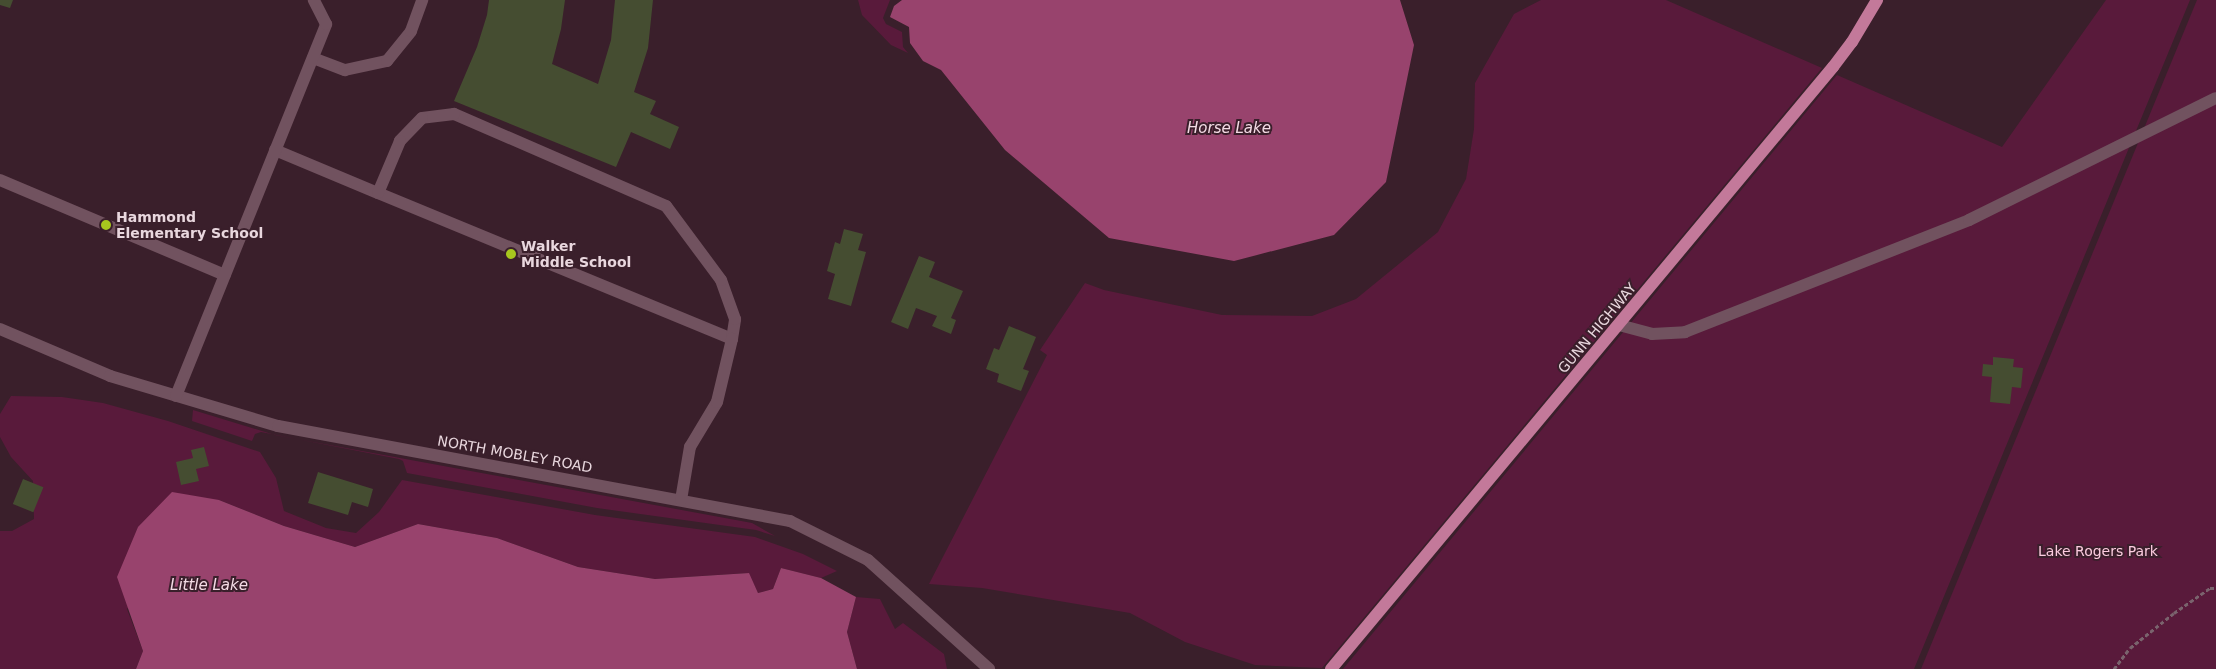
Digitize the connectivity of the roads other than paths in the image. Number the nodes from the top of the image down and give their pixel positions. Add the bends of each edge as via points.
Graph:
1 (314, 0) edge
2 (422, 0) edge
3 (1877, 0) edge
4 (313, 58) junction
5 (2216, 98) edge
6 (276, 150) junction
7 (0, 180) edge
8 (378, 193) junction
9 (225, 275) junction
10 (1619, 325) junction
11 (0, 329) edge
12 (732, 339) junction
13 (176, 396) junction
14 (681, 500) junction
15 (989, 669) edge
16 (1331, 669) edge

1 - 4 street via 326,24
2 - 4 street via 411,31 387,61 345,70
3 - 10 main road, GUNN HIGHWAY via 1843,55
4 - 6 street
5 - 10 street via 1969,220 1685,332 1652,334
6 - 8 street
6 - 9 street
7 - 9 street
8 - 12 street
8 - 12 street via 400,141 422,118 454,114 666,206 721,280 735,319
9 - 13 street
10 - 16 main road, GUNN HIGHWAY
11 - 13 street, NORTH MOBLEY ROAD via 110,376
12 - 14 street via 717,402 690,447
13 - 14 street, NORTH MOBLEY ROAD via 278,426
14 - 15 street, NORTH MOBLEY ROAD via 790,521 868,560

